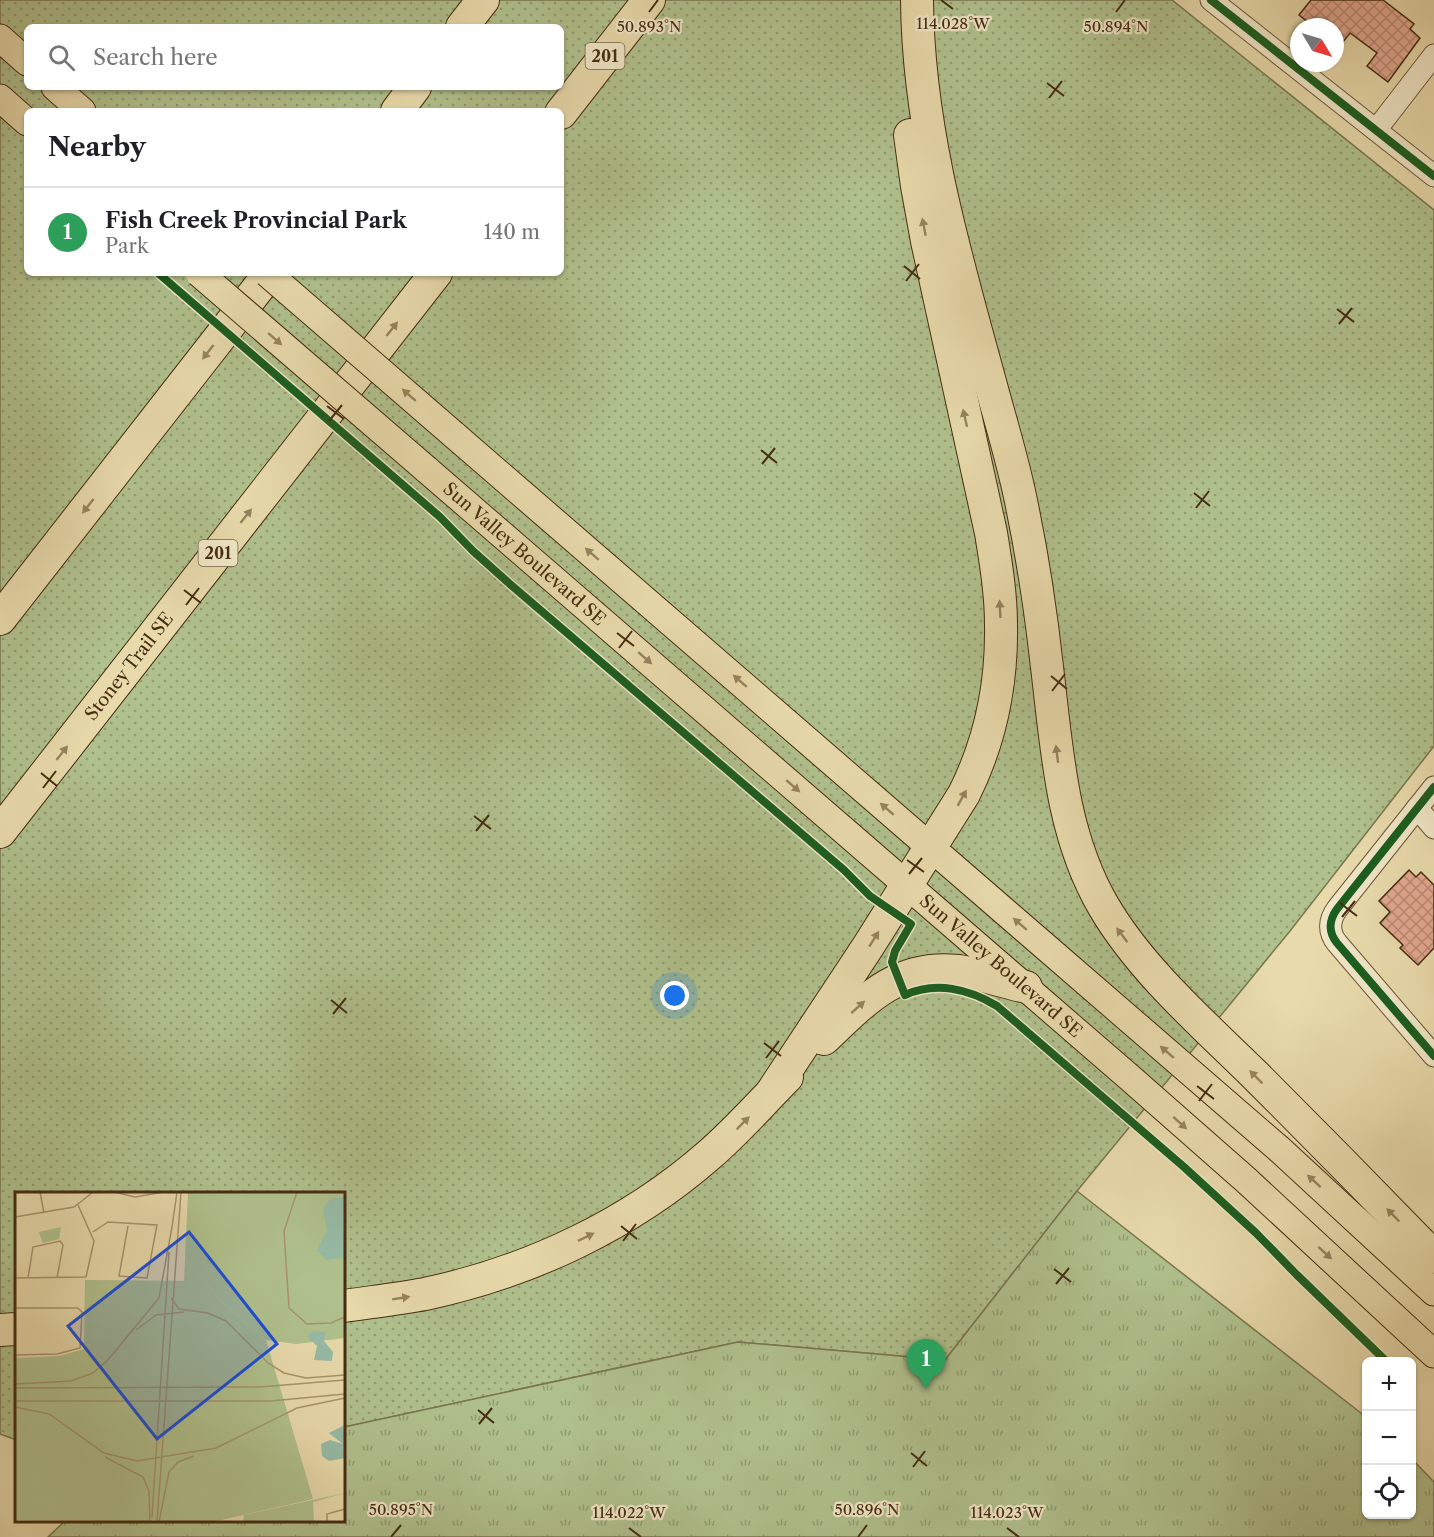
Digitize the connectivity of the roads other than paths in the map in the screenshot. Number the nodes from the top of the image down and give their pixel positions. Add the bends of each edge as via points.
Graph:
1 (483, 0) edge
2 (649, 0) edge
3 (904, 0) edge
4 (917, 0) edge
5 (1211, 0) edge
6 (464, 24) edge
7 (0, 38) edge
8 (1434, 55) edge
9 (24, 59) edge
10 (58, 90) edge
11 (413, 90) edge
12 (0, 98) edge
13 (79, 108) edge
14 (398, 108) edge
15 (564, 109) edge
16 (24, 119) edge
17 (1376, 130) junction
18 (1434, 176) edge
19 (202, 276) edge
20 (267, 276) edge
21 (272, 276) edge
22 (434, 276) edge
23 (0, 619) edge
24 (1434, 787) edge
25 (1417, 808) junction
26 (1434, 828) edge
27 (0, 832) edge
28 (931, 848) junction
29 (907, 885) junction
30 (1026, 987) junction
31 (1434, 1056) edge
32 (772, 1092) junction
33 (1434, 1257) edge
34 (1434, 1292) edge
35 (345, 1306) edge
36 (15, 1329) edge
37 (0, 1330) edge
38 (1434, 1354) edge

1 - 6 highway
2 - 15 highway, 201
28 -> 3 highway via 964,794 981,756 995,697 1001,625 991,533 914,166 904,64
33 -> 4 highway via 1153,972 1116,927 1086,873 1062,789 1037,590 1021,500 931,143 920,64
5 - 17 street
7 - 9 main road
8 - 17 street
10 - 13 main road
11 - 14 highway
12 - 16 main road
17 - 18 street
19 -> 29 main road, Sun Valley Boulevard SE, bridge
20 -> 23 highway
28 -> 21 main road, bridge
27 -> 22 highway, Stoney Trail SE / 201
24 - 25 street
25 - 26 street
25 - 31 street via 1337,909 1330,927 1337,943
28 - 29 highway
34 -> 28 main road via 1278,1148
29 - 30 main road, Sun Valley Boulevard SE
32 -> 29 highway
32 -> 30 highway via 862,1003 898,979 924,972 957,971
30 -> 38 main road, Sun Valley Boulevard SE via 1246,1180
35 -> 32 highway via 462,1285 571,1245 619,1220 681,1178 740,1127
36 - 37 highway

